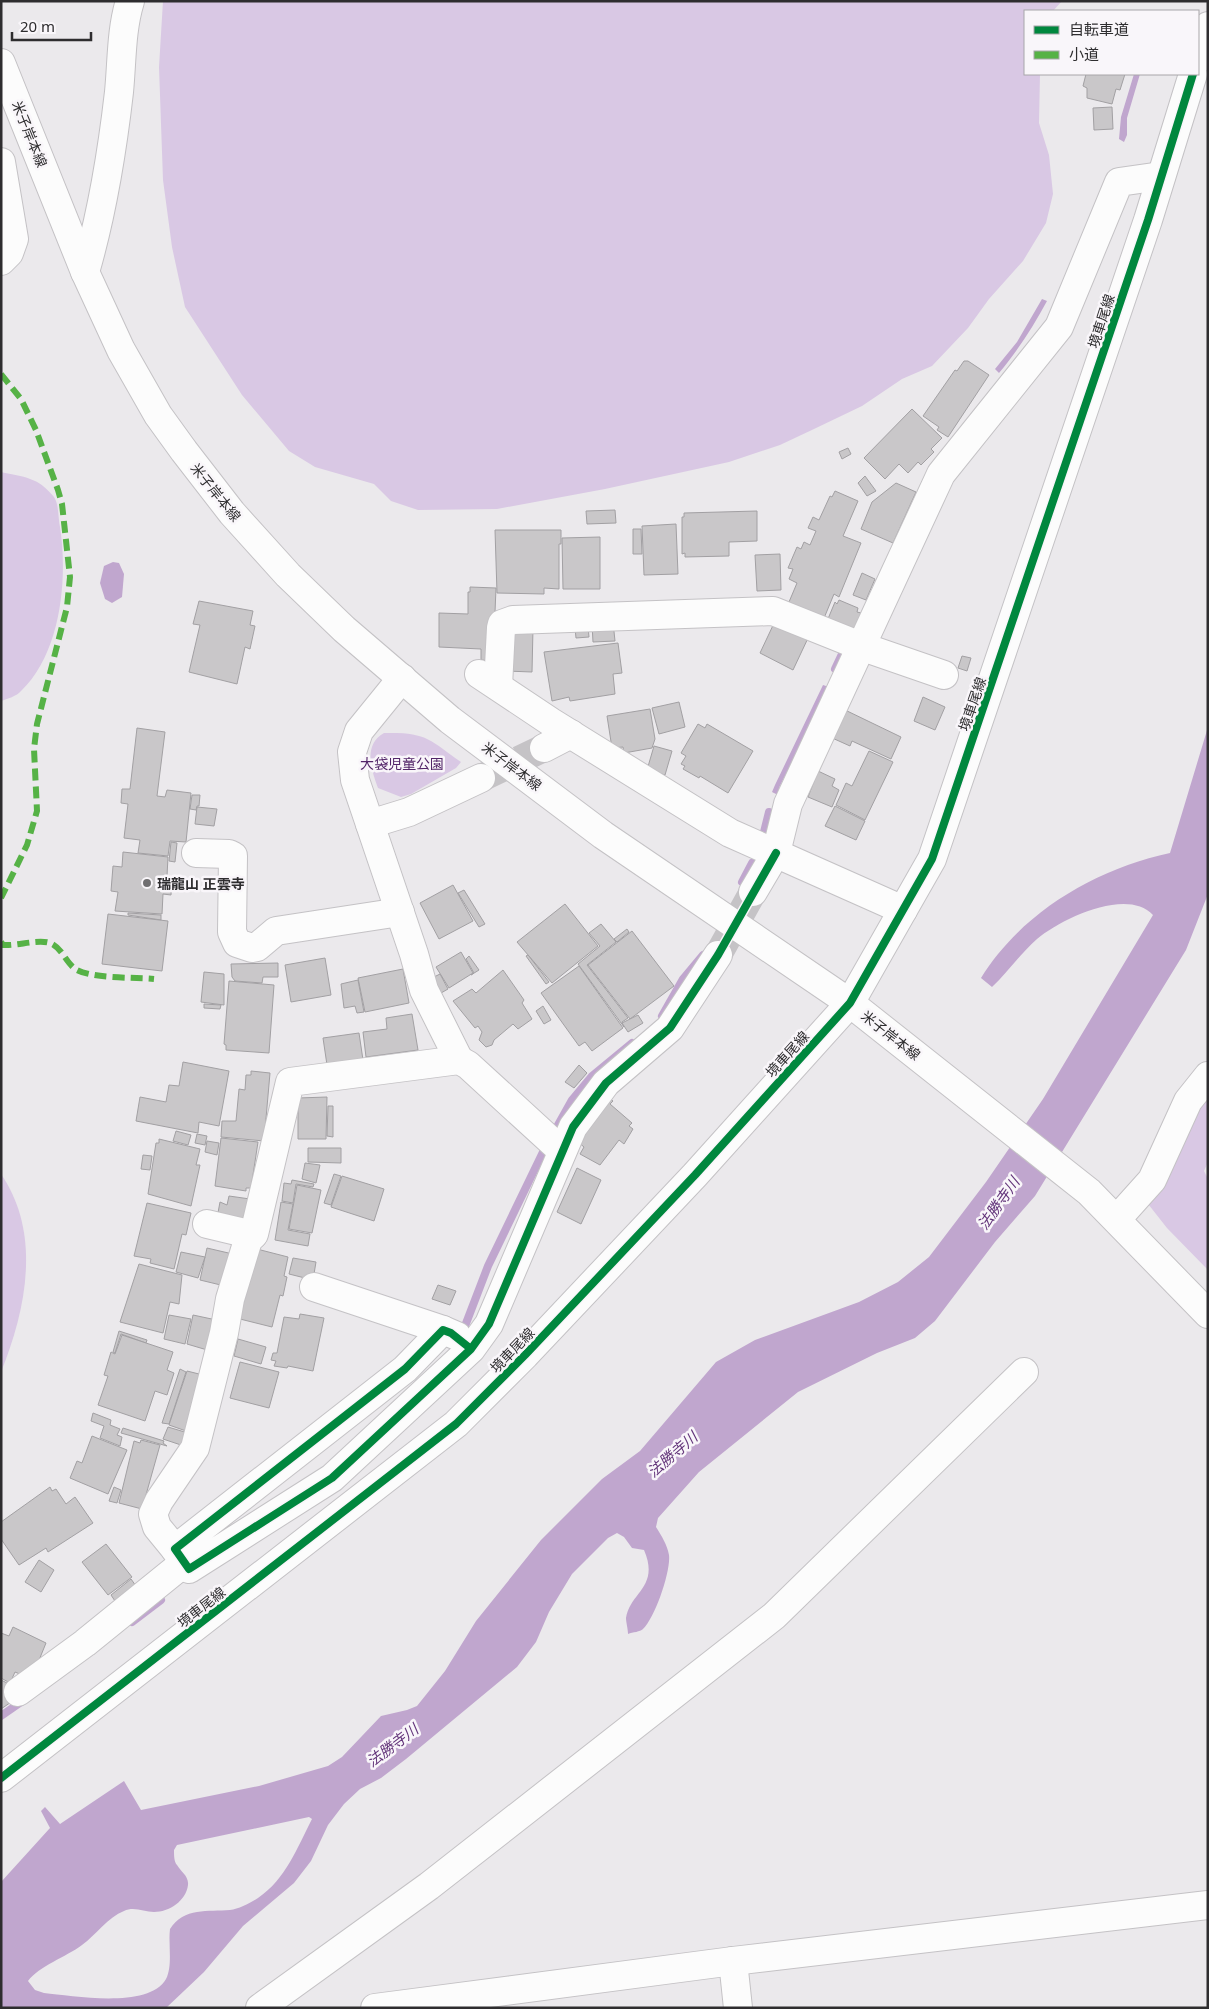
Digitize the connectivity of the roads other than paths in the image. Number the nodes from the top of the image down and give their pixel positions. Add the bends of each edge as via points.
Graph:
1 (130, 1) edge
2 (1208, 26) edge
3 (1199, 56) edge
4 (1, 63) edge
5 (1193, 75) edge
6 (34, 143) junction
7 (1, 162) edge
8 (1162, 176) junction
9 (1, 261) edge
10 (85, 272) junction
11 (862, 647) junction
12 (944, 675) dead end
13 (402, 678) junction
14 (572, 734) junction
15 (544, 748) tunnel mouth
16 (481, 778) tunnel mouth
17 (370, 824) junction
18 (196, 853) dead end
19 (776, 853) junction
20 (753, 892) tunnel mouth
21 (903, 910) junction
22 (400, 912) junction
23 (718, 955) tunnel mouth
24 (850, 1003) junction
25 (459, 1060) junction
26 (1208, 1077) edge
27 (554, 1144) junction
28 (1117, 1219) junction
29 (207, 1224) dead end
30 (253, 1235) junction
31 (314, 1287) dead end
32 (1208, 1314) edge
33 (457, 1338) junction
34 (1024, 1372) dead end
35 (332, 1478) junction
36 (355, 1503) junction
37 (180, 1555) junction
38 (18, 1692) dead end
39 (1, 1778) edge
40 (1208, 1905) edge
41 (733, 1962) junction
42 (260, 2008) edge
43 (375, 2008) edge
44 (738, 2008) edge

1 - 10 street via 99,227
2 - 3 street
4 - 6 street, 米子岸本線
5 - 8 street, 境車尾線
6 - 7 street via 5,155
6 - 10 street, 米子岸本線
7 - 9 street via 14,239 9,253
8 - 11 street via 1119,182 1059,327 941,474
8 - 21 street, 境車尾線 via 932,859
10 - 13 street, 米子岸本線 via 122,350 158,415 214,490 288,575 344,629
11 - 12 street
11 - 14 street via 773,612 513,620 502,624 489,680
11 - 19 street via 788,804
13 - 17 street via 359,731 352,752 355,780
13 - 24 street, 米子岸本線 via 450,720 603,835
14 - 15 street
14 - 19 street via 730,833
16 - 17 street via 410,812
17 - 22 street
18 - 22 street via 233,856 232,932 244,947 258,946 276,932
19 - 20 street
19 - 21 street
21 - 24 street, 境車尾線
22 - 25 street via 424,990
23 - 27 street via 670,1028 606,1082 573,1127
24 - 28 street, 米子岸本線 via 1089,1192
24 - 36 street, 境車尾線 via 695,1175 525,1355 456,1424
25 - 27 street
25 - 30 street via 290,1082
26 - 28 street via 1188,1101 1152,1180
27 - 33 street via 489,1324
28 - 32 street, 米子岸本線
29 - 30 street
30 - 37 street via 248,1240 230,1299 195,1448 153,1514 157,1527
31 - 33 street
33 - 35 street
33 - 37 street via 405,1369
34 - 42 street via 774,1616 429,1886
35 - 36 street
35 - 37 street via 189,1569
36 - 39 street, 境車尾線
37 - 38 street via 85,1643
40 - 41 street
41 - 43 street
41 - 44 street

